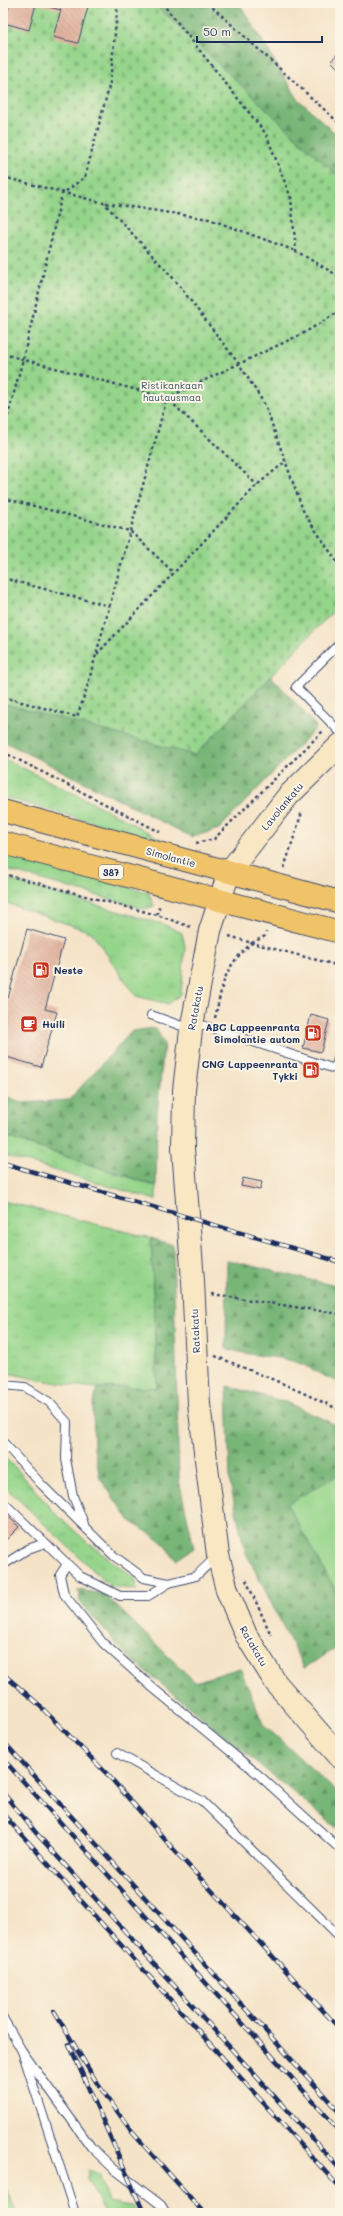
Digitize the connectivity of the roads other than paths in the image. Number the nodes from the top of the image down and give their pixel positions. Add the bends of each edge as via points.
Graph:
1 (340, 643) edge
2 (340, 732) edge
3 (340, 745) edge
4 (3, 811) edge
5 (3, 843) edge
6 (229, 872) junction
7 (219, 901) junction
8 (340, 902) edge
9 (340, 932) edge
10 (151, 1015) dead end
11 (191, 1026) junction
12 (340, 1052) edge
13 (3, 1385) edge
14 (3, 1442) edge
15 (3, 1502) edge
16 (85, 1527) junction
17 (46, 1543) junction
18 (218, 1555) junction
19 (67, 1564) junction
20 (3, 1565) edge
21 (169, 1583) junction
22 (117, 1753) dead end
23 (340, 1757) edge
24 (340, 1849) edge
25 (340, 1937) edge
26 (3, 2018) edge
27 (22, 2051) junction
28 (75, 2213) edge
29 (166, 2213) edge

1 - 2 lane via 296,687
3 - 6 main road, Lavolankatu via 288,796
4 - 6 main road, Simolantie
5 - 7 main road, 387
6 - 7 main road, Ratakatu
6 - 8 main road, Simolantie
7 - 9 main road, 387
7 - 11 main road, Ratakatu via 210,931
10 - 11 lane
11 - 12 lane via 213,1028 335,1069
11 - 18 main road, Ratakatu via 184,1090 183,1148 199,1404
13 - 16 lane via 25,1387 49,1402 67,1422 66,1459 73,1496
14 - 16 lane
15 - 17 lane
16 - 21 lane via 114,1556 144,1578
17 - 19 lane
17 - 20 lane via 28,1549
18 - 21 lane via 196,1576
18 - 23 main road, Ratakatu via 227,1590 246,1635 276,1683
19 - 21 lane via 80,1576 120,1596 148,1596
19 - 24 lane via 60,1575 64,1594 103,1644 260,1776
22 - 25 lane via 202,1800
26 - 27 lane
27 - 28 lane
27 - 29 lane via 91,2147 114,2169 161,2205

